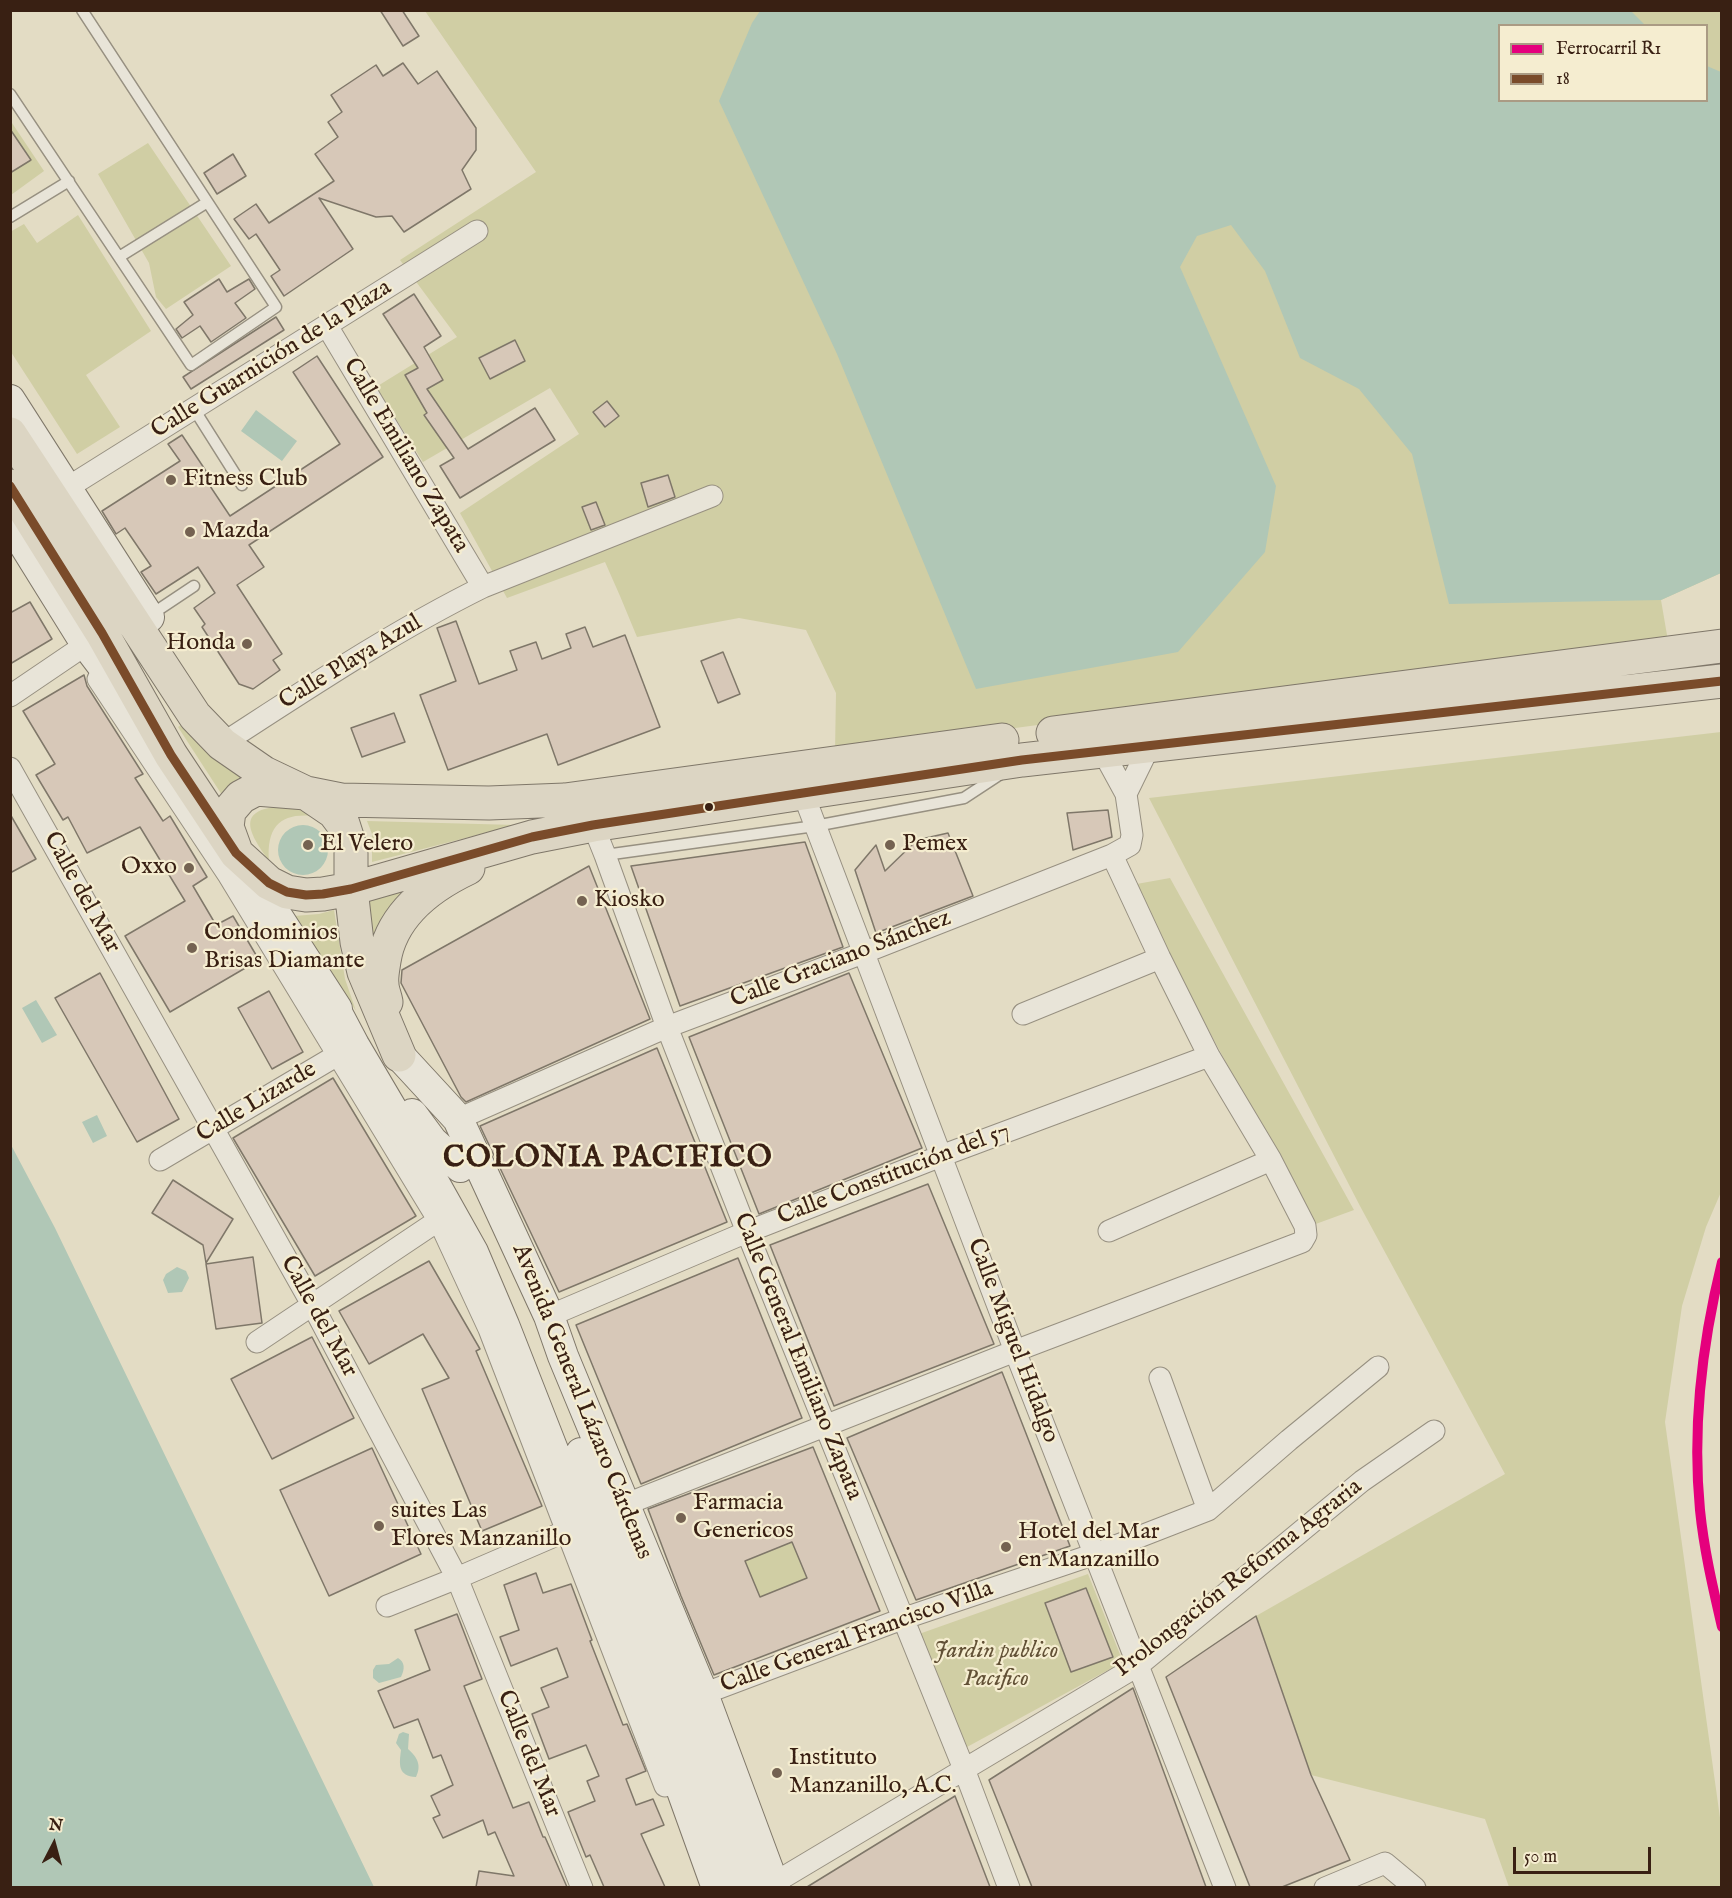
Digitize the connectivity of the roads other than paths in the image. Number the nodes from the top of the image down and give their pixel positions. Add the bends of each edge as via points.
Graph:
1 (82, 10) edge
2 (10, 94) edge
3 (69, 181) junction
4 (206, 202) junction
5 (10, 217) edge
6 (477, 231) dead end
7 (119, 257) junction
8 (327, 326) junction
9 (10, 400) edge
10 (194, 409) junction
11 (10, 434) edge
12 (242, 485) dead end
13 (10, 486) edge
14 (67, 488) junction
15 (712, 496) dead end
16 (10, 522) edge
17 (10, 545) edge
18 (194, 586) dead end
19 (483, 587) junction
20 (149, 616) junction
21 (89, 642) junction
22 (1721, 645) edge
23 (1722, 681) edge
24 (10, 696) edge
25 (226, 741) junction
26 (1149, 747) junction
27 (1102, 750) junction
28 (1022, 760) junction
29 (10, 768) edge
30 (306, 793) junction
31 (803, 793) junction
32 (1126, 794) junction
33 (593, 825) junction
34 (815, 826) junction
35 (532, 837) junction
36 (236, 853) junction
37 (606, 855) junction
38 (1112, 855) junction
39 (351, 889) junction
40 (863, 953) junction
41 (1160, 958) junction
42 (326, 992) junction
43 (1023, 1014) dead end
44 (667, 1027) junction
45 (346, 1050) junction
46 (399, 1055) junction
47 (1209, 1056) junction
48 (458, 1119) junction
49 (213, 1129) junction
50 (941, 1156) junction
51 (160, 1160) dead end
52 (1271, 1160) junction
53 (460, 1167) junction
54 (445, 1217) junction
55 (747, 1232) junction
56 (1109, 1232) dead end
57 (313, 1306) junction
58 (549, 1316) junction
59 (256, 1342) dead end
60 (1015, 1351) junction
61 (1378, 1367) dead end
62 (1160, 1378) dead end
63 (824, 1425) junction
64 (1434, 1431) dead end
65 (624, 1505) junction
66 (1208, 1510) junction
67 (575, 1527) junction
68 (1095, 1554) junction
69 (457, 1578) junction
70 (387, 1606) dead end
71 (902, 1619) junction
72 (1139, 1665) junction
73 (703, 1694) junction
74 (964, 1769) junction
75 (764, 1886) edge
76 (582, 1887) edge
77 (703, 1887) edge
78 (717, 1887) edge
79 (1009, 1887) edge
80 (1225, 1887) edge
81 (1325, 1887) edge
82 (1415, 1887) edge

1 - 4 lane
2 - 3 lane
3 - 5 lane
3 - 7 lane
4 - 7 lane
4 - 7 lane via 276,307 191,365
6 - 8 street, Calle Guarnición de la Plaza
8 - 10 street, Calle Guarnición de la Plaza
8 - 19 street, Calle Emiliano Zapata
9 - 14 street
10 - 12 lane
10 - 14 street, Calle Guarnición de la Plaza
11 - 25 main road via 195,716
13 - 21 main road
14 - 20 street
15 - 19 street, Calle Playa Azul
16 - 21 street
17 - 21 street
18 - 20 lane
19 - 25 street, Calle Playa Azul via 386,639
20 - 25 street
21 - 24 street
21 - 36 main road
21 - 45 street via 229,876
22 - 30 main road via 565,800 341,800
23 - 26 main road
25 - 30 main road via 264,773
26 - 27 main road
26 - 32 street
27 - 28 main road
27 - 32 street
28 - 31 main road
28 - 34 lane via 964,798
29 - 49 street, Calle del Mar
30 - 36 main road via 256,789 241,797 230,811 227,827
30 - 39 main road via 334,812 343,824 351,849
31 - 33 main road
31 - 34 street, Calle Miguel Hidalgo
32 - 38 street, Calle Graciano Sánchez via 1130,845
33 - 35 main road
33 - 37 street, Calle General Emiliano Zapata
34 - 37 lane
34 - 40 street, Calle Miguel Hidalgo
35 - 39 main road
35 - 46 main road via 433,887 396,924 387,946 381,983
36 - 39 main road via 269,883 287,892 306,896
36 - 42 street, Avenida General Lázaro Cárdenas
37 - 44 street, Calle General Emiliano Zapata
38 - 40 street, Calle Graciano Sánchez
38 - 41 street
39 - 46 main road via 364,972
40 - 44 street, Calle Graciano Sánchez
40 - 50 street, Calle Miguel Hidalgo
41 - 43 street
41 - 47 street
42 - 45 street, Avenida General Lázaro Cárdenas
42 - 53 street, Avenida General Lázaro Cárdenas via 432,1141
44 - 48 street, Calle Graciano Sánchez
44 - 55 street, Calle General Emiliano Zapata
45 - 49 street, Calle Lizarde
45 - 54 street, Avenida General Lázaro Cárdenas
46 - 48 street, Avenida General Lázaro Cárdenas
46 - 53 street, Avenida General Lázaro Cárdenas
47 - 50 street, Calle Constitución del 57
47 - 52 street
48 - 58 street, Avenida General Lázaro Cárdenas
49 - 51 street, Calle Lizarde
49 - 57 street, Calle del Mar
50 - 55 street, Calle Constitución del 57
50 - 60 street, Calle Miguel Hidalgo
52 - 56 street
52 - 60 street via 1305,1226 1302,1242
53 - 75 street, Avenida General Lázaro Cárdenas via 507,1266 604,1513
54 - 57 street
54 - 67 street, Avenida General Lázaro Cárdenas via 473,1252 504,1325
55 - 58 street, Calle Constitución del 57
55 - 63 street, Calle General Emiliano Zapata
57 - 59 street
57 - 69 street, Calle del Mar
58 - 65 street, Avenida General Lázaro Cárdenas
60 - 63 street
60 - 68 street, Calle Miguel Hidalgo
61 - 66 street, Calle General Francisco Villa
62 - 66 street
63 - 65 street
63 - 71 street, Calle General Emiliano Zapata
64 - 72 street, Prolongación Reforma Agraria via 1362,1481
65 - 73 street, Avenida General Lázaro Cárdenas
66 - 68 street, Calle General Francisco Villa
67 - 69 street
67 - 77 street
67 - 78 street, Avenida General Lázaro Cárdenas via 654,1713
68 - 71 street, Calle General Francisco Villa
68 - 72 street, Calle Miguel Hidalgo
69 - 70 street
69 - 76 street, Calle del Mar
71 - 73 street, Calle General Francisco Villa
71 - 74 street, Calle General Emiliano Zapata
72 - 74 street, Prolongación Reforma Agraria
72 - 80 street, Calle Miguel Hidalgo
73 - 75 street, Avenida General Lázaro Cárdenas
74 - 75 street, Prolongación Reforma Agraria
74 - 79 street, Calle General Emiliano Zapata
81 - 82 street via 1385,1863

